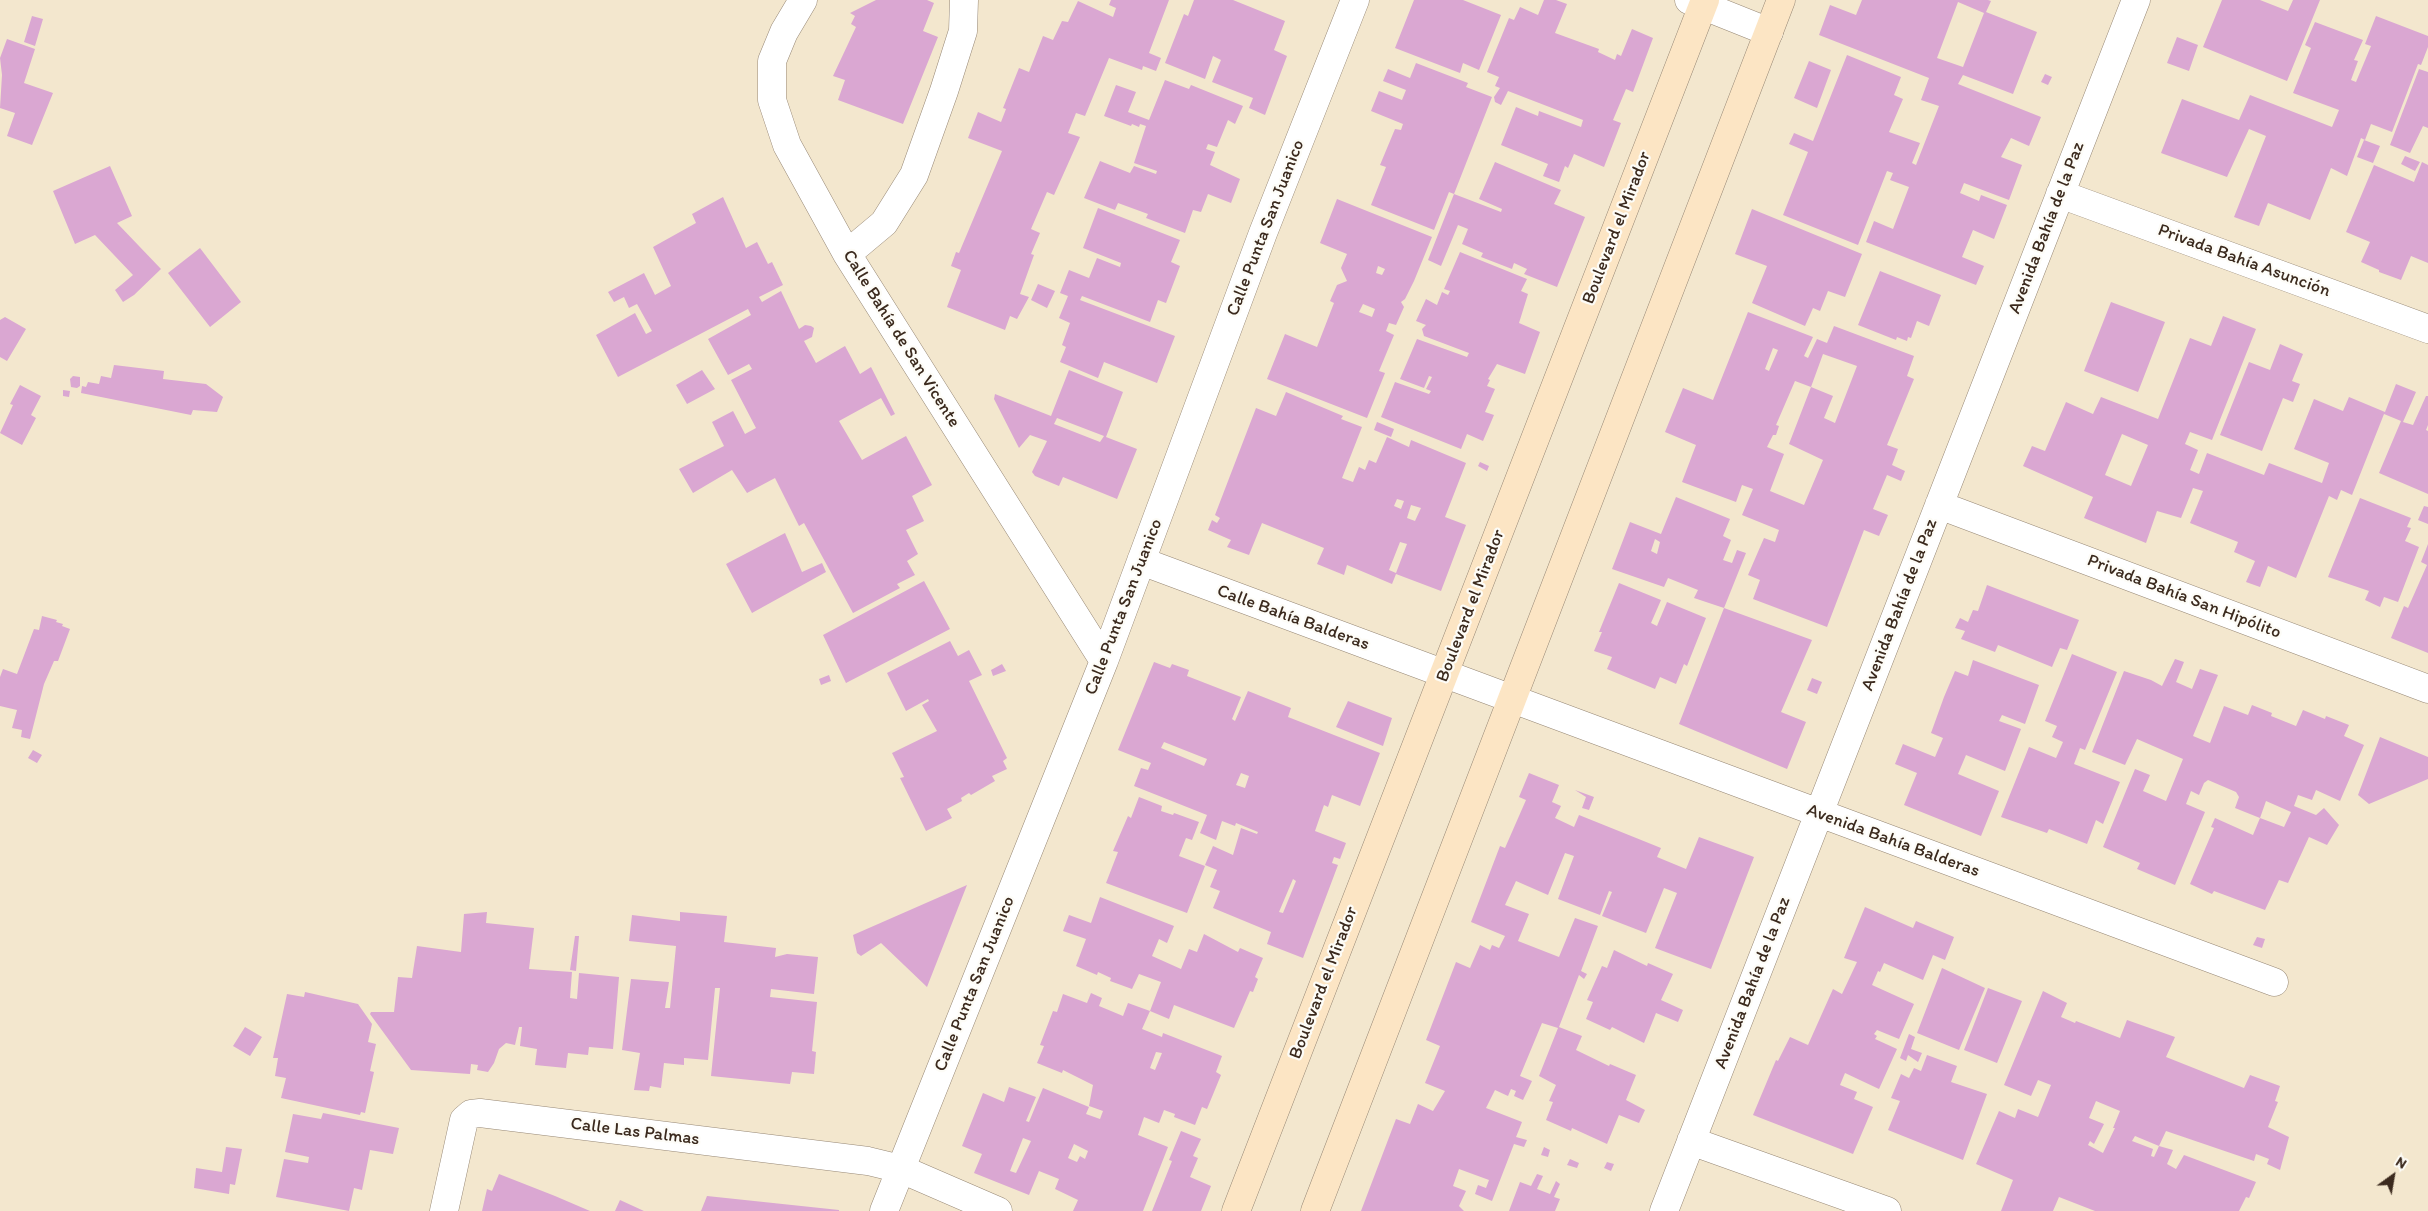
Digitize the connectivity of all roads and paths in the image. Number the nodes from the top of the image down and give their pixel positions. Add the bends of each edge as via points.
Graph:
1 (803, 0) edge
2 (964, 0) edge
3 (1354, 0) edge
4 (1781, 0) edge
5 (2136, 0) edge
6 (1699, 2) edge
7 (1769, 32) junction
8 (2060, 194) junction
9 (847, 254) junction
10 (2428, 329) edge
11 (1939, 505) junction
12 (1141, 561) junction
13 (1104, 662) junction
14 (1444, 674) junction
15 (2428, 689) edge
16 (1513, 699) junction
17 (1819, 814) junction
18 (2274, 982) dead end
19 (1691, 1142) junction
20 (900, 1169) junction
21 (444, 1211) edge
22 (884, 1211) edge
23 (998, 1211) edge
24 (1236, 1211) edge
25 (1315, 1211) edge
26 (1664, 1211) edge
27 (1887, 1211) edge

1 - 9 street, Calle Bahía de San Vicente via 772,61 772,100 787,145
2 - 9 street via 963,31 914,175 884,223
3 - 12 street, Calle Punta San Juanico
4 - 7 main road
5 - 8 street, Avenida Bahía de la Paz
6 - 7 street
6 - 14 main road, Boulevard el Mirador
7 - 16 main road
8 - 10 street, Privada Bahía Asunción
8 - 11 street, Avenida Bahía de la Paz
9 - 13 street, Calle Bahía de San Vicente
11 - 15 street, Privada Bahía San Hipólito
11 - 17 street, Avenida Bahía de la Paz
12 - 13 street, Calle Punta San Juanico
12 - 14 street, Calle Bahía Balderas
13 - 20 street, Calle Punta San Juanico
14 - 16 street, Calle Bahía Balderas
14 - 24 main road, Boulevard el Mirador
16 - 17 street, Avenida Bahía Balderas
16 - 25 main road
17 - 18 street, Avenida Bahía Balderas
17 - 19 street, Avenida Bahía de la Paz
19 - 26 street, Avenida Bahía de la Paz
19 - 27 street
20 - 21 street, Calle Las Palmas via 833,1155 480,1113 471,1114 464,1120
20 - 22 street, Calle Punta San Juanico
20 - 23 street

